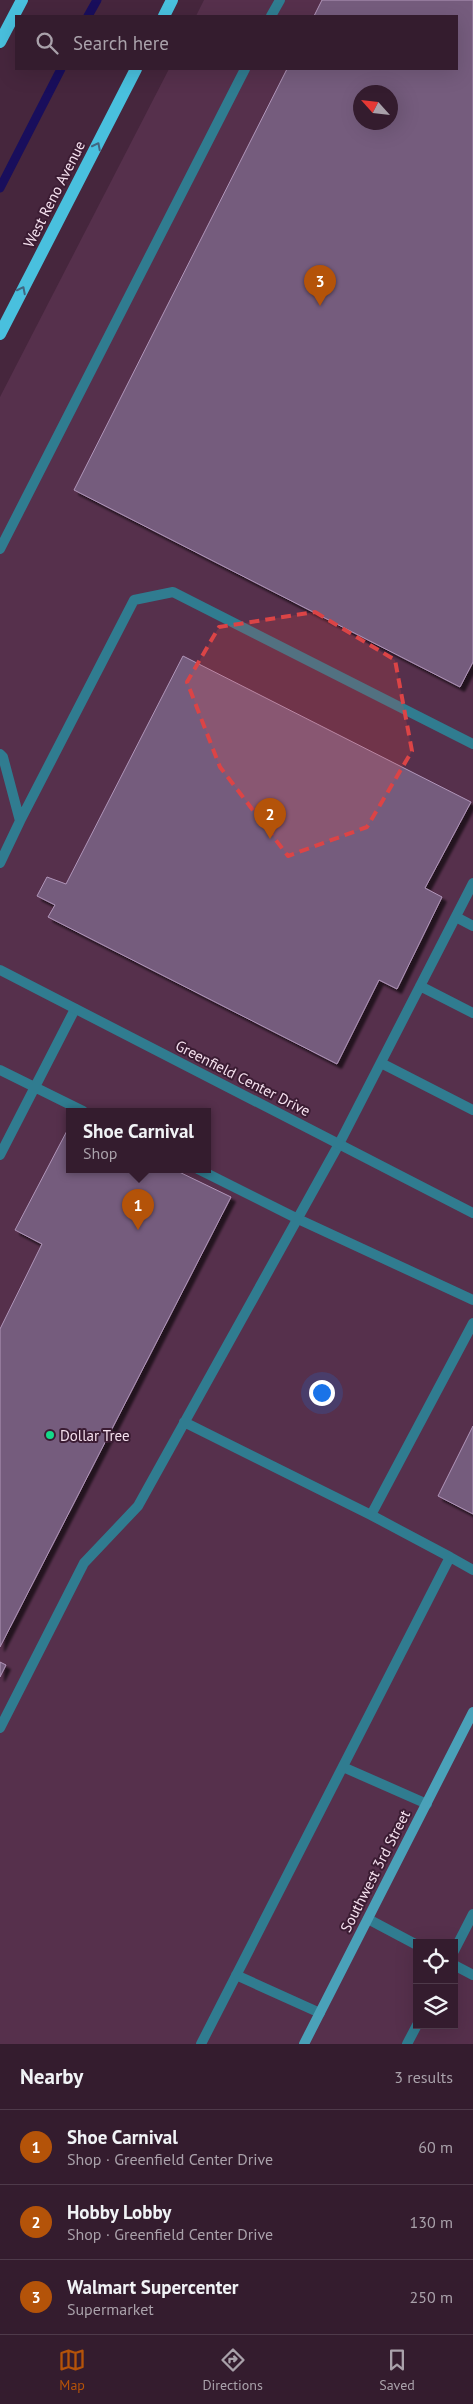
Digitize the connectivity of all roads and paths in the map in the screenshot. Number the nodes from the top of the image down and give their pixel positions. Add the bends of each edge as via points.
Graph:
1 (22, 0) edge
2 (172, 0) edge
3 (280, 0) edge
4 (164, 15) edge
5 (272, 15) edge
6 (0, 42) edge
7 (135, 70) edge
8 (244, 70) edge
9 (0, 334) edge
10 (0, 549) edge
11 (473, 744) edge
12 (0, 754) edge
13 (20, 822) junction
14 (0, 862) edge
15 (473, 883) edge
16 (456, 917) junction
17 (473, 926) edge
18 (0, 970) edge
19 (420, 986) junction
20 (76, 1009) junction
21 (473, 1013) edge
22 (380, 1063) junction
23 (0, 1070) edge
24 (35, 1087) junction
25 (77, 1108) edge
26 (473, 1110) edge
27 (339, 1144) junction
28 (0, 1155) edge
29 (206, 1173) edge
30 (473, 1213) edge
31 (298, 1218) junction
32 (473, 1300) edge
33 (473, 1323) edge
34 (184, 1422) junction
35 (371, 1515) junction
36 (450, 1557) junction
37 (473, 1570) edge
38 (473, 1712) edge
39 (0, 1728) edge
40 (343, 1767) junction
41 (426, 1804) junction
42 (473, 1914) edge
43 (368, 1919) junction
44 (458, 1943) edge
45 (413, 1944) edge
46 (458, 1967) edge
47 (236, 1975) junction
48 (473, 1975) edge
49 (320, 2013) junction
50 (415, 2029) edge
51 (201, 2044) edge
52 (304, 2044) edge
53 (407, 2044) edge

1 - 6 main road
2 - 4 main road
3 - 5 street
9 -> 7 main road, West Reno Avenue
8 - 10 street
11 - 13 street via 173,592 134,600
12 - 13 street
13 - 14 street
15 - 16 street
16 - 17 street
16 - 19 street
18 - 20 street, Greenfield Center Drive
19 - 21 street
19 - 22 street
20 - 24 street
20 - 27 street, Greenfield Center Drive
22 - 26 street
22 - 27 street
23 - 24 street
24 - 25 street
24 - 28 street
27 - 30 street, Greenfield Center Drive
27 - 31 street
29 - 31 street
31 - 32 street
31 - 34 street
33 - 35 street
34 - 35 street
34 - 39 street via 138,1506 84,1563
35 - 36 street
36 - 37 street
36 - 40 street
38 - 41 main road, Southwest 3rd Street
40 - 41 street
40 - 47 street
41 - 43 main road, Southwest 3rd Street
42 - 44 street
43 - 45 street
43 - 49 main road, Southwest 3rd Street
46 - 48 street
47 - 49 street
47 - 51 street
49 - 52 main road, Southwest 3rd Street
50 - 53 street

